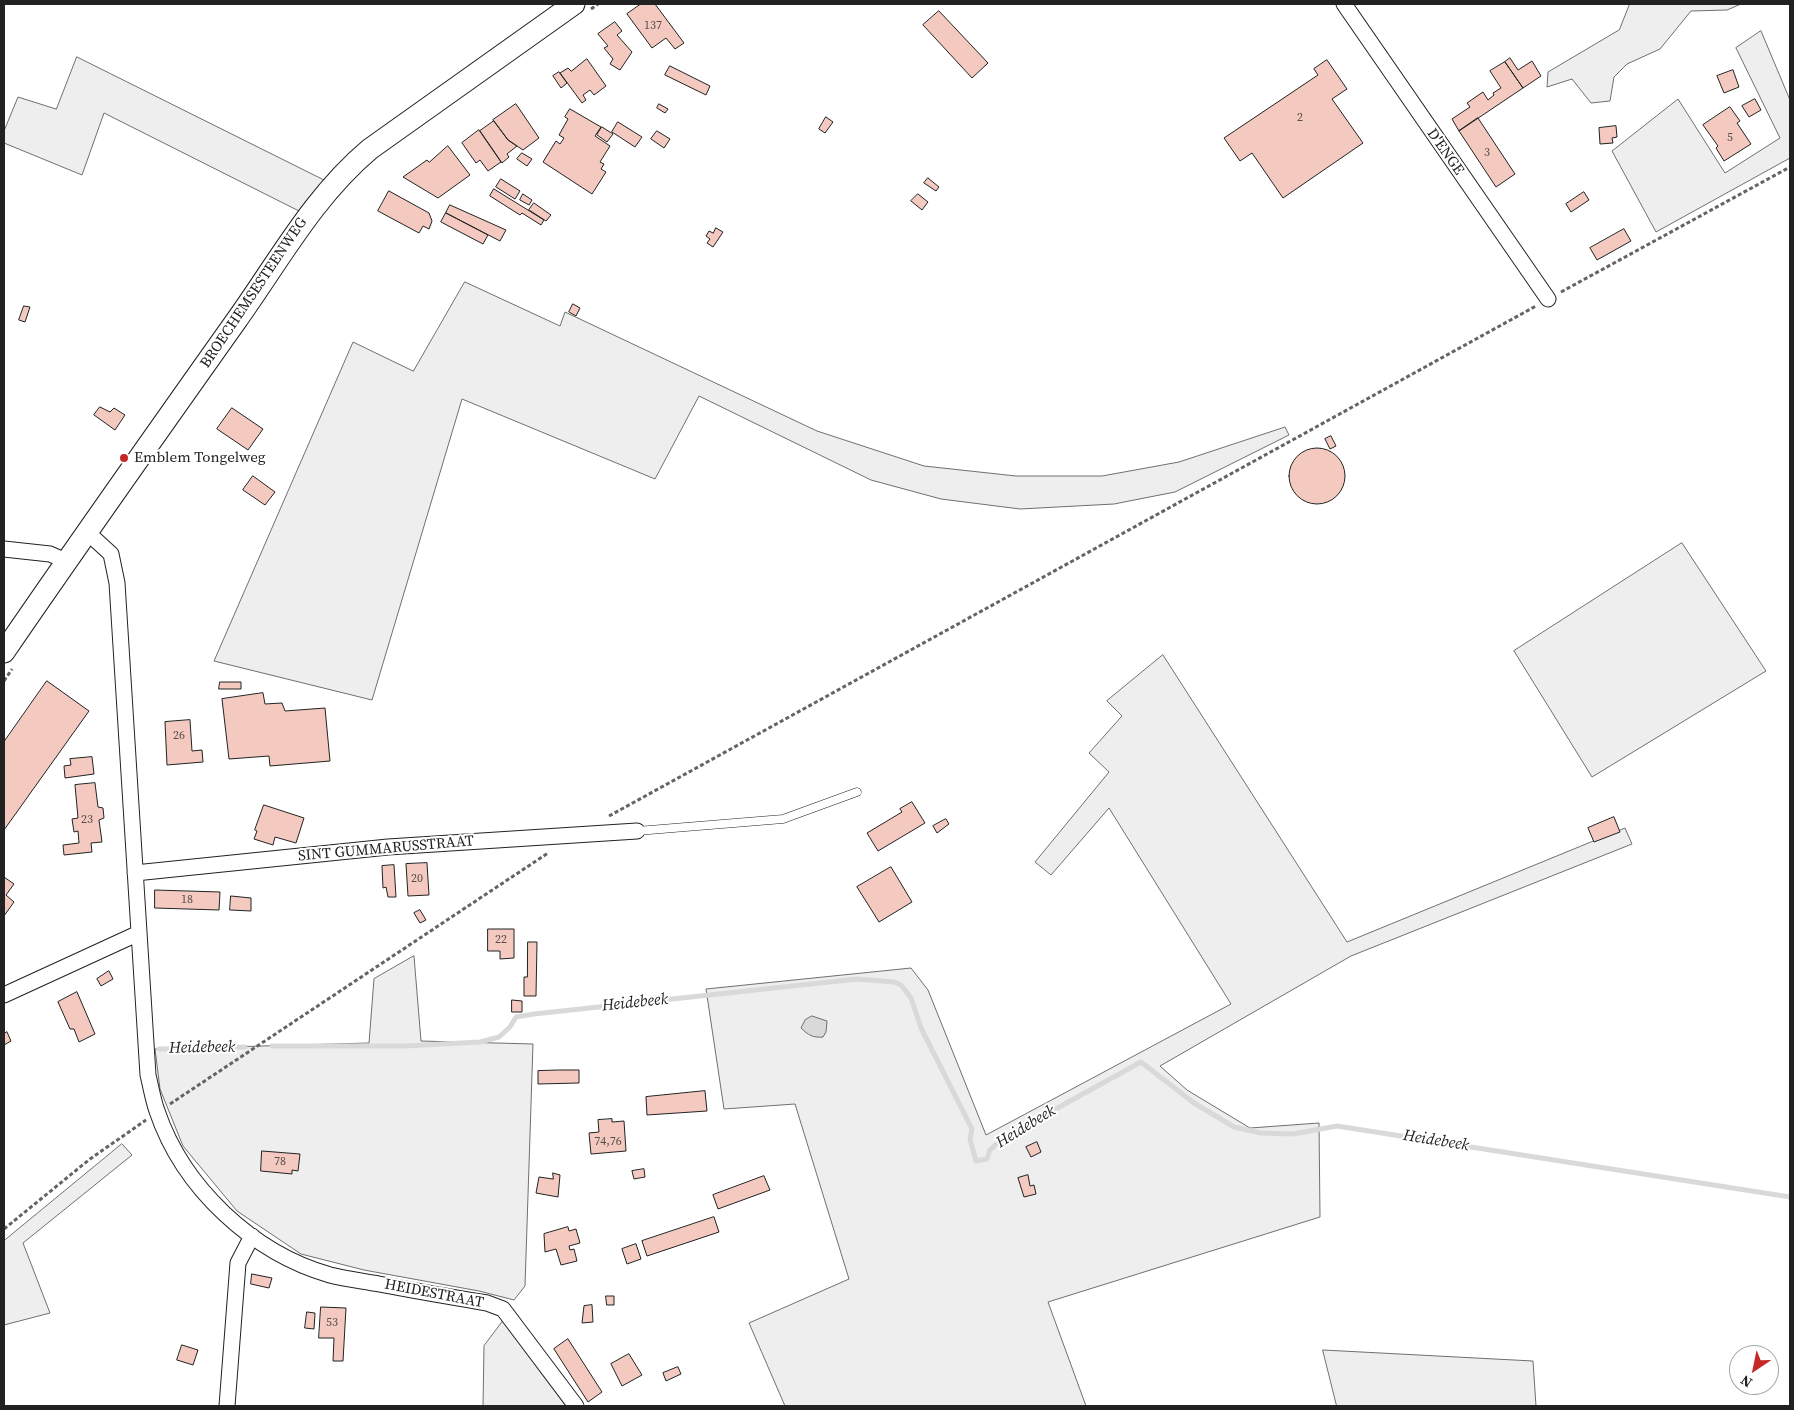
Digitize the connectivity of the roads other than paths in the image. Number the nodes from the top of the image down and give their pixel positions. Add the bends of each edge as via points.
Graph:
1 (1344, 4) edge
2 (582, 7) edge
3 (1548, 299) road end
4 (87, 532) junction
5 (4, 549) edge
6 (66, 561) junction
7 (4, 652) edge
8 (857, 792) dead end
9 (637, 831) joint
10 (135, 873) junction
11 (139, 932) junction
12 (4, 994) edge
13 (252, 1236) junction
14 (227, 1406) edge
15 (576, 1406) edge

1 - 3 street, D'ENGE
2 - 4 street, BROECHEMSESTEENWEG via 370,149 345,170 310,212
4 - 6 street, BROECHEMSESTEENWEG
4 - 10 street via 111,554 117,583
5 - 6 street via 50,554
6 - 7 street, BROECHEMSESTEENWEG
8 - 9 lane via 783,818
9 - 10 street, SINT GUMMARUSSTRAAT via 388,847
10 - 11 street
11 - 12 street
11 - 13 street via 148,1075 158,1112 178,1155 197,1182 226,1216
13 - 14 street via 238,1263
13 - 15 street, HEIDESTRAAT via 272,1249 330,1275 503,1309

